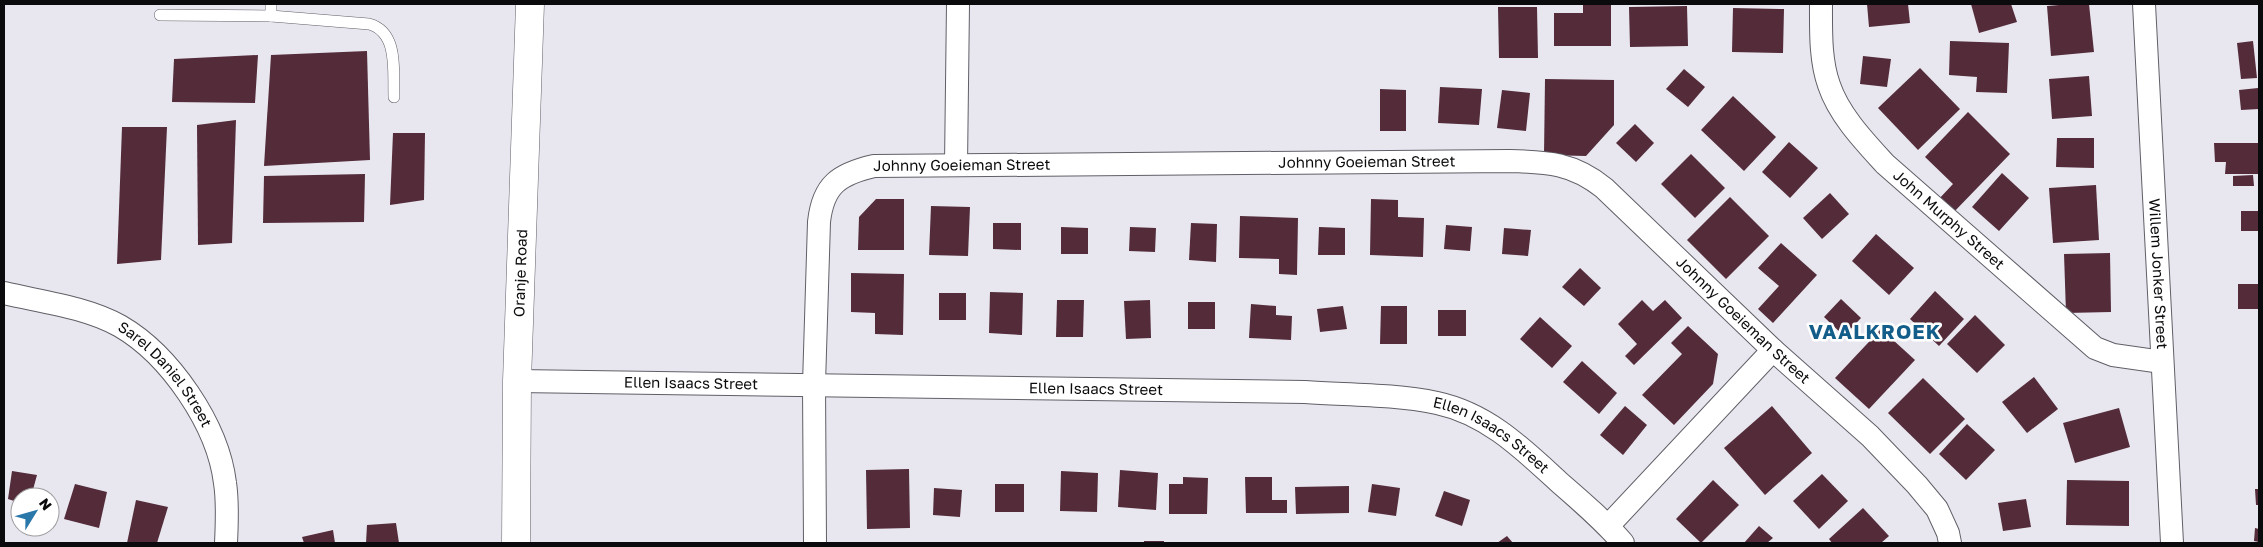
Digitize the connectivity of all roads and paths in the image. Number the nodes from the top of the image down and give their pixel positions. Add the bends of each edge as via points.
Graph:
1 (271, 4) edge
2 (530, 4) edge
3 (958, 4) edge
4 (1821, 4) edge
5 (2144, 4) edge
6 (160, 15) dead end
7 (271, 16) junction
8 (394, 96) dead end
9 (956, 165) junction
10 (4, 295) edge
11 (1772, 350) junction
12 (2162, 362) junction
13 (517, 381) junction
14 (814, 384) junction
15 (1608, 526) junction
16 (226, 543) edge
17 (516, 543) edge
18 (815, 543) edge
19 (1623, 543) edge
20 (1950, 543) edge
21 (2172, 543) edge

1 - 7 lane
2 - 13 street, Oranje Road
3 - 9 street
4 - 12 street, John Murphy Street via 1823,61 1829,86 1842,111 1885,164 2095,348 2113,356
5 - 12 street, Willem Jonker Street
6 - 7 lane
7 - 8 lane via 368,24 380,29 393,54
9 - 11 street, Johnny Goeieman Street via 1549,162 1574,168 1604,188
9 - 14 street, Johnny Goeieman Street via 861,169 841,176 823,197 819,222
10 - 16 street, Sarel Daniel Street via 77,309 119,326 154,352 169,368 184,386 217,452 225,482
11 - 15 street
11 - 20 street, Johnny Goeieman Street via 1870,436 1916,485 1938,509
12 - 21 street, Willem Jonker Street
13 - 14 street, Ellen Isaacs Street
13 - 17 street, Oranje Road
14 - 15 street, Ellen Isaacs Street via 1305,392 1438,403 1489,423 1510,438
14 - 18 street, Johnny Goeieman Street
15 - 19 street, Ellen Isaacs Street

